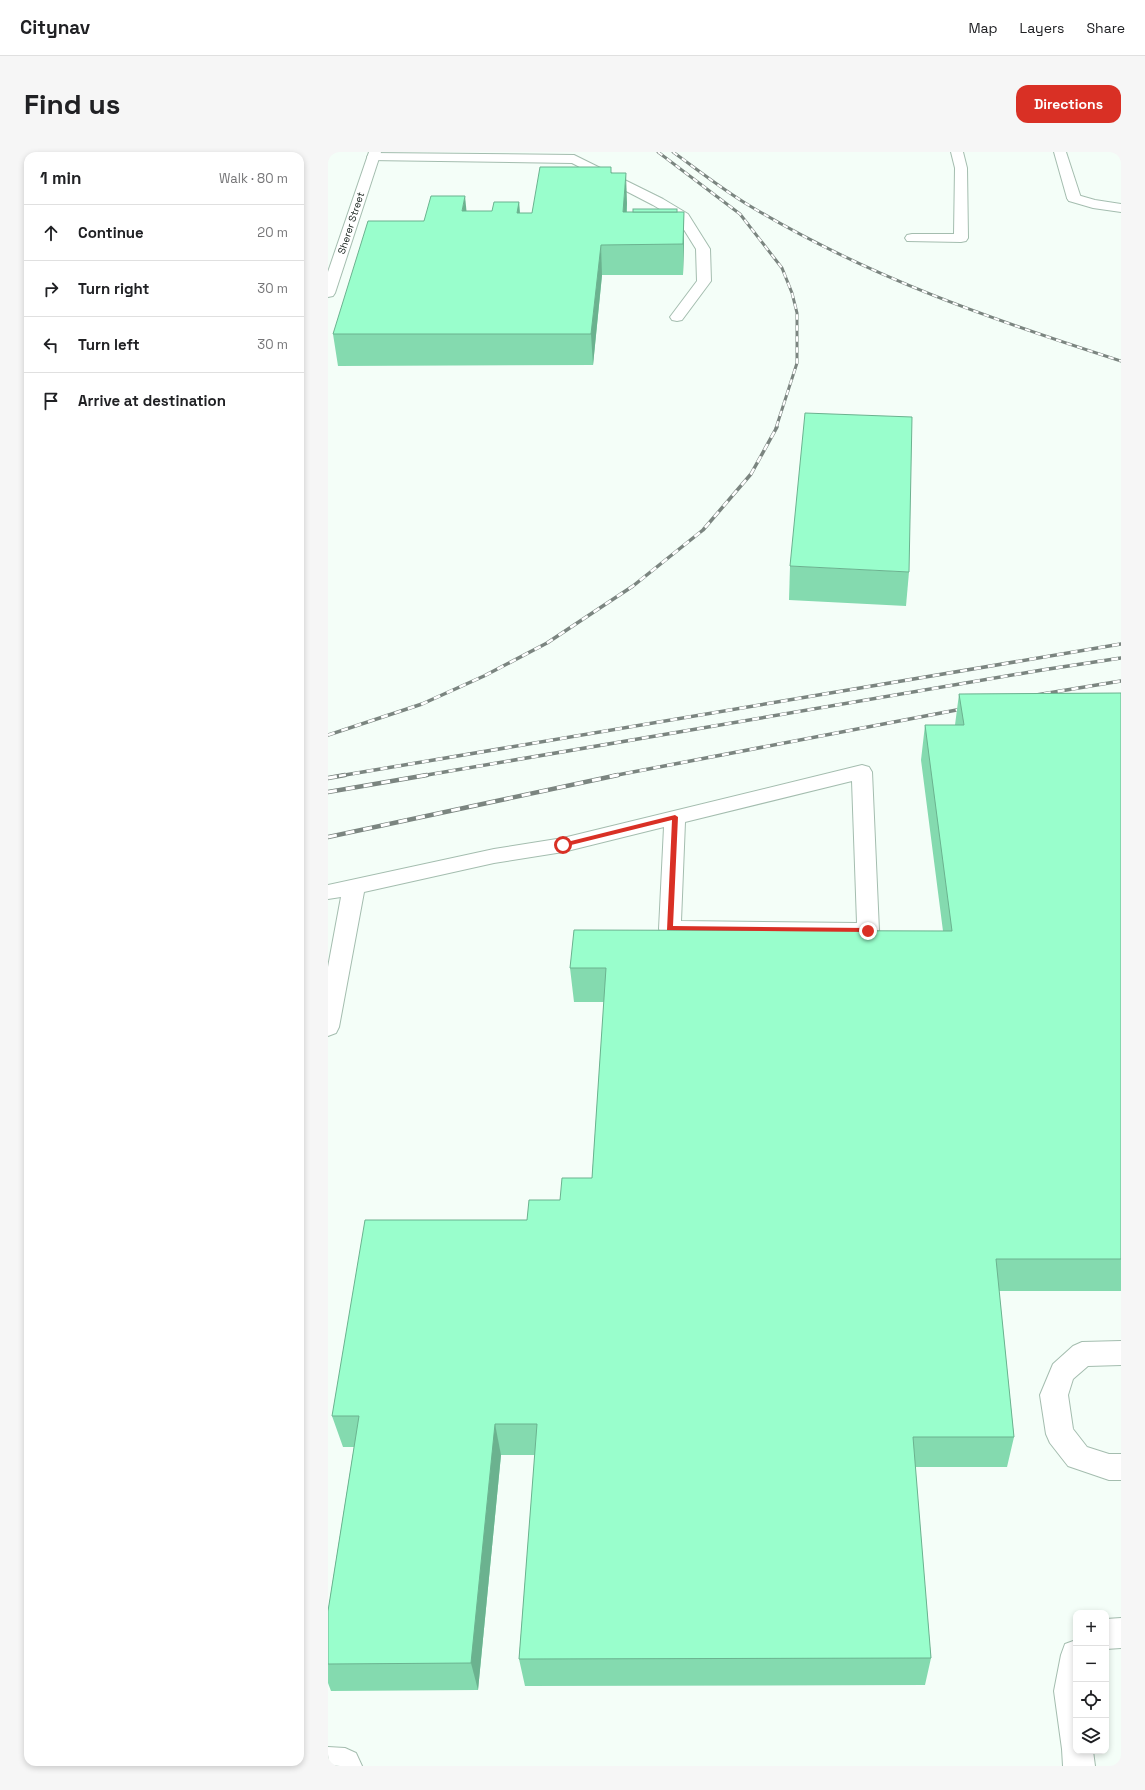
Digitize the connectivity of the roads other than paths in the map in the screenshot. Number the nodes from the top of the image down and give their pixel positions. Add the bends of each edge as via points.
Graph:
1 (957, 152) edge
2 (1060, 152) edge
3 (374, 155) edge
4 (1121, 208) edge
5 (912, 238) dead end
6 (328, 293) edge
7 (677, 318) dead end
8 (675, 817) junction
9 (354, 886) junction
10 (328, 892) edge
11 (328, 1027) edge
12 (1121, 1353) edge
13 (1121, 1467) edge
14 (1121, 1633) edge
15 (1109, 1634) edge
16 (1073, 1670) edge
17 (1073, 1721) edge
18 (1077, 1754) edge
19 (328, 1762) edge
20 (346, 1766) edge
21 (1079, 1766) edge

1 - 5 street via 961,168 961,238
2 - 4 street via 1074,198 1092,204
3 - 6 street, Sherer Street
3 - 7 street via 574,159 658,202 683,217 703,249 704,281
8 - 8 street via 862,772 868,931 670,929
8 - 9 street via 563,845 494,856
9 - 10 street
9 - 11 street
12 - 13 street via 1082,1354 1062,1372 1054,1395 1060,1434 1078,1457 1109,1467
14 - 15 street
16 - 17 street via 1069,1691
18 - 21 street
19 - 20 street

